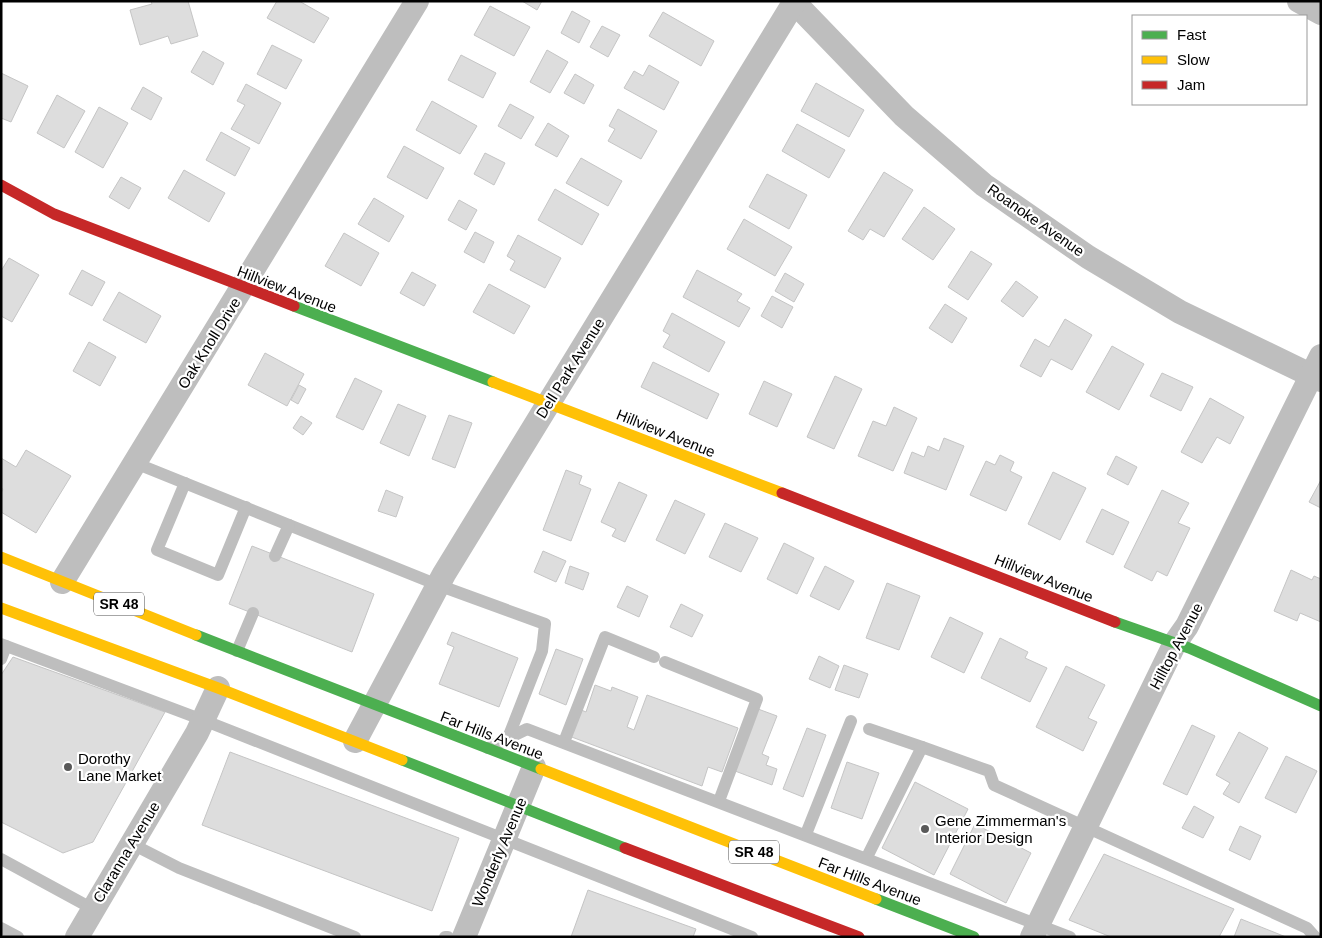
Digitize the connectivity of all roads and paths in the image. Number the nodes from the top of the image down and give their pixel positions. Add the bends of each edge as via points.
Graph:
1 (417, 1) edge
2 (1299, 1) edge
3 (794, 2) edge
4 (1321, 14) edge
5 (1, 185) edge
6 (242, 288) junction
7 (1317, 371) edge
8 (549, 403) junction
9 (135, 462) junction
10 (185, 482) junction
11 (246, 507) junction
12 (289, 525) junction
13 (276, 556) dead end
14 (1, 557) edge
15 (62, 582) junction
16 (438, 585) junction
17 (1, 608) edge
18 (253, 613) dead end
19 (1175, 643) junction
20 (3, 645) edge
21 (237, 651) junction
22 (1, 659) edge
23 (218, 688) junction
24 (374, 705) junction
25 (1321, 706) edge
26 (203, 720) junction
27 (851, 721) dead end
28 (869, 729) dead end
29 (508, 738) junction
30 (355, 741) junction
31 (564, 742) junction
32 (922, 747) junction
33 (486, 748) junction
34 (534, 767) junction
35 (719, 801) junction
36 (517, 807) junction
37 (1085, 827) junction
38 (806, 834) junction
39 (504, 839) junction
40 (132, 844) junction
41 (867, 857) junction
42 (1, 859) edge
43 (93, 909) junction
44 (1, 928) edge
45 (1035, 930) edge
46 (18, 937) edge
47 (77, 937) edge
48 (355, 937) edge
49 (464, 937) edge
50 (752, 937) edge
51 (860, 937) edge
52 (974, 937) edge
53 (1070, 937) edge
54 (1315, 937) edge

1 - 6 street, Oak Knoll Drive
2 - 4 street
3 - 7 street, Roanoke Avenue via 904,116 984,185 1088,257 1180,312
3 - 8 street, Dell Park Avenue
5 - 6 main road, Hillview Avenue via 54,214
6 - 8 main road, Hillview Avenue
6 - 9 street, Oak Knoll Drive
7 - 19 street, Hilltop Avenue via 1187,626
8 - 16 street, Dell Park Avenue
8 - 19 main road, Hillview Avenue
9 - 10 lane
9 - 15 street, Oak Knoll Drive
10 - 11 lane
10 - 11 lane via 157,550 218,575
11 - 12 lane
12 - 13 lane
12 - 16 lane
14 - 15 main road, Far Hills Avenue / SR 48
15 - 21 main road, Far Hills Avenue / SR 48
16 - 24 street, Dell Park Avenue
16 - 29 lane via 545,624 542,651
17 - 23 main road, SR 48
18 - 21 lane
19 - 25 main road, Hillview Avenue
19 - 37 street, Hilltop Avenue
20 - 22 lane
20 - 26 lane
21 - 24 main road, Far Hills Avenue / SR 48
23 - 26 street, Claranna Avenue
23 - 30 main road, SR 48
24 - 30 street, Dell Park Avenue
24 - 33 main road, Far Hills Avenue / SR 48
26 - 39 lane
26 - 40 street, Claranna Avenue
27 - 38 lane
28 - 32 lane
29 - 31 lane via 527,729
29 - 33 lane
30 - 36 main road, SR 48
31 - 35 lane
31 - 35 lane via 605,637 757,699
32 - 37 lane via 988,771 994,785
32 - 41 lane
33 - 34 main road, Far Hills Avenue / SR 48
34 - 36 street, Wonderly Avenue
34 - 52 main road, Far Hills Avenue / SR 48
35 - 38 lane
36 - 39 street, Wonderly Avenue
36 - 51 main road, SR 48
37 - 45 street, Hilltop Avenue
37 - 54 lane via 1308,928
38 - 41 lane
39 - 49 street, Wonderly Avenue
39 - 50 lane
40 - 43 street, Claranna Avenue
40 - 48 lane via 179,868
41 - 45 lane
42 - 43 lane
43 - 47 street, Claranna Avenue
44 - 46 lane
45 - 53 lane

